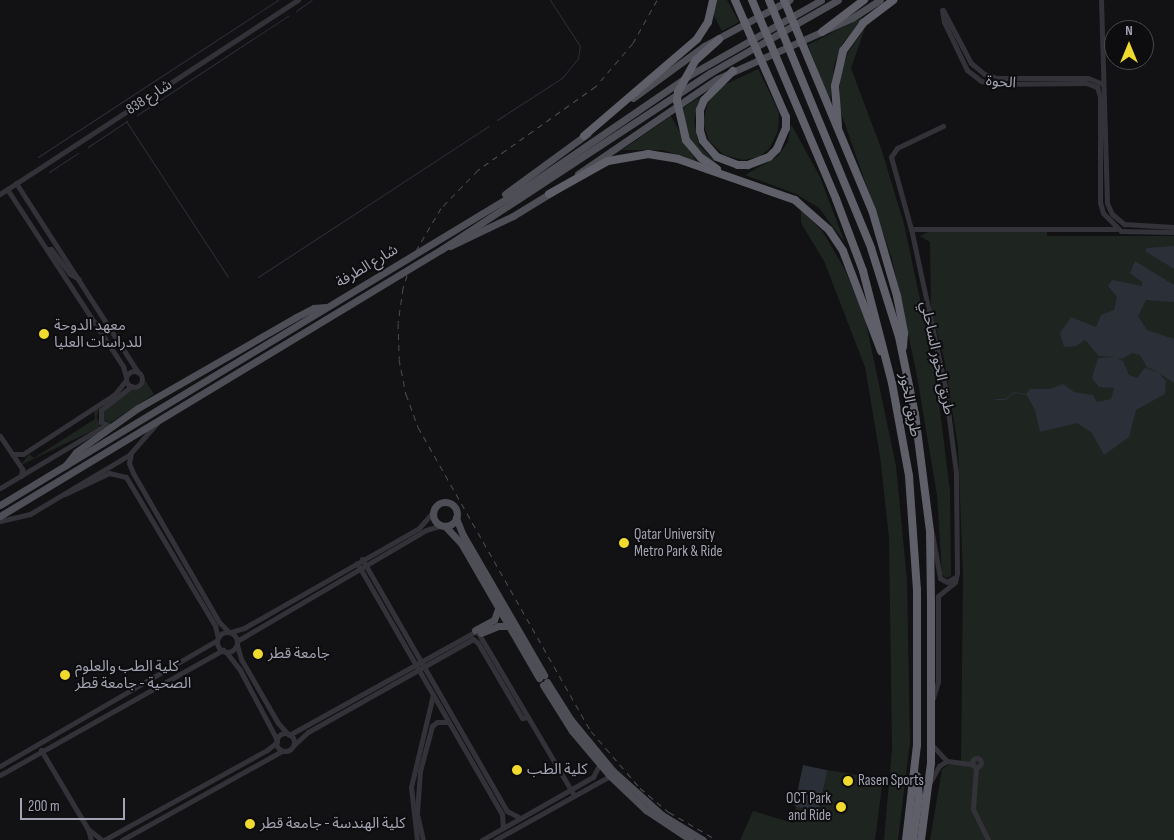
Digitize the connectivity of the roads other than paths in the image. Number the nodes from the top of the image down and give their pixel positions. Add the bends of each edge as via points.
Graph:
1 (298, 0) edge
2 (713, 0) edge
3 (735, 0) edge
4 (752, 0) edge
5 (769, 0) edge
6 (784, 0) edge
7 (789, 0) edge
8 (821, 0) edge
9 (838, 0) edge
10 (864, 0) edge
11 (880, 0) edge
12 (893, 0) edge
13 (1101, 0) edge
14 (822, 32) junction
15 (718, 38) junction
16 (733, 71) junction
17 (1104, 84) junction
18 (1099, 90) junction
19 (943, 126) dead end
20 (584, 136) junction
21 (840, 136) junction
22 (737, 178) junction
23 (16, 183) junction
24 (7, 189) junction
25 (0, 194) edge
26 (549, 194) junction
27 (483, 210) junction
28 (38, 218) junction
29 (30, 222) junction
30 (1110, 222) junction
31 (1174, 227) edge
32 (1097, 228) junction
33 (911, 229) junction
34 (1116, 229) junction
35 (1174, 232) edge
36 (442, 248) junction
37 (47, 249) junction
38 (79, 280) junction
39 (326, 307) junction
40 (902, 354) junction
41 (890, 369) junction
42 (138, 372) junction
43 (126, 379) junction
44 (132, 386) junction
45 (160, 419) junction
46 (116, 423) junction
47 (106, 425) junction
48 (0, 436) edge
49 (12, 454) junction
50 (23, 454) junction
51 (131, 454) junction
52 (20, 465) junction
53 (65, 466) junction
54 (20, 476) junction
55 (137, 479) junction
56 (131, 483) junction
57 (0, 488) edge
58 (65, 494) junction
59 (145, 494) junction
60 (139, 497) junction
61 (0, 505) edge
62 (156, 512) junction
63 (433, 512) junction
64 (0, 516) edge
65 (150, 516) junction
66 (456, 518) junction
67 (0, 521) edge
68 (163, 524) junction
69 (443, 525) junction
70 (157, 527) junction
71 (930, 531) junction
72 (416, 533) junction
73 (361, 564) junction
74 (957, 573) junction
75 (498, 608) junction
76 (508, 626) junction
77 (230, 632) junction
78 (478, 632) junction
79 (218, 639) junction
80 (237, 643) junction
81 (441, 649) junction
82 (224, 651) junction
83 (445, 655) junction
84 (421, 660) junction
85 (415, 663) junction
86 (425, 666) junction
87 (419, 670) junction
88 (543, 680) junction
89 (433, 695) junction
90 (932, 701) junction
91 (97, 711) junction
92 (528, 717) junction
93 (100, 718) junction
94 (449, 722) junction
95 (289, 734) junction
96 (277, 741) junction
97 (931, 743) junction
98 (38, 745) junction
99 (294, 745) junction
100 (282, 750) junction
101 (42, 751) junction
102 (947, 761) junction
103 (599, 765) junction
104 (0, 766) edge
105 (915, 772) junction
106 (0, 775) edge
107 (610, 776) junction
108 (929, 784) junction
109 (570, 789) junction
110 (574, 795) junction
111 (172, 808) junction
112 (157, 816) junction
113 (520, 818) junction
114 (908, 826) junction
115 (503, 828) junction
116 (88, 829) junction
117 (91, 840) edge
118 (101, 840) edge
119 (122, 840) edge
120 (417, 840) edge
121 (424, 840) edge
122 (482, 840) edge
123 (495, 840) edge
124 (690, 840) edge
125 (703, 840) edge
126 (901, 840) edge
127 (906, 840) edge
128 (912, 840) edge
129 (921, 840) edge
130 (988, 840) edge

1 - 23 street, شارع 838
2 - 20 highway via 708,22 697,39
3 - 16 highway via 786,117 785,134 777,149 769,157 748,165 717,157 703,141 700,131 700,110 704,100
4 - 41 highway, طريق الخور via 843,217 871,296
5 - 40 highway, طريق الخور via 858,213
6 - 21 highway
7 - 15 main road
8 - 27 main road, شارع الطرفة via 688,76 532,182
9 - 36 main road, شارع الطرفة via 692,85
10 - 14 highway
11 - 14 main road
12 - 21 highway via 863,23 843,51 835,86
13 - 17 street
14 - 16 main road
15 - 20 main road via 663,74
15 - 22 highway via 696,60 678,92 677,102 686,140 696,153 708,164
16 - 26 main road via 671,108
17 - 18 street
17 - 18 street, الحوة via 1088,78 997,78 984,74 971,62 947,21 967,70 981,81 998,84 1086,83
17 - 31 street via 1106,198 1109,209 1124,224
18 - 30 street via 1100,202
19 - 33 street, طريق الخور الساحلي via 891,154
20 - 27 main road
21 - 40 highway via 872,210 886,253 904,333
22 - 26 highway via 668,156 637,154 608,161
22 - 41 highway via 795,200 829,230 852,270
23 - 24 street, شارع 838
23 - 28 street
24 - 25 street, شارع 838
24 - 29 street
26 - 36 main road via 478,234
27 - 39 main road, شارع الطرفة
28 - 29 street
28 - 38 street
29 - 37 street
30 - 32 street
30 - 34 street
32 - 33 street
32 - 34 street
33 - 74 street, طريق الخور الساحلي via 945,387 953,441 958,514
34 - 35 street
36 - 45 main road, شارع الطرفة
37 - 38 street via 51,249 70,274
37 - 43 street via 123,366
38 - 42 street
39 - 46 main road via 314,308 296,317
39 - 53 main road, شارع الطرفة
40 - 71 highway, طريق الخور via 921,451
41 - 105 highway, طريق الخور via 909,476 914,532 917,590
42 - 43 street via 131,371
42 - 44 street via 141,382
43 - 44 street
43 - 50 street via 114,395
44 - 47 street via 101,410 100,420
45 - 51 street, شارع الطرفة
45 - 64 main road, شارع الطرفة
46 - 47 street
46 - 53 main road via 76,452
47 - 54 street
48 - 49 street
49 - 50 street
49 - 52 street
50 - 52 street
51 - 55 street via 129,463
51 - 58 street, شارع الطرفة
52 - 54 street
53 - 61 main road, شارع الطرفة
54 - 57 street
55 - 56 street
55 - 59 street
56 - 58 street via 124,475 112,472
56 - 60 street
58 - 67 street, شارع الطرفة via 30,514
59 - 60 street
59 - 62 street
60 - 65 street
62 - 65 street
62 - 68 street
63 - 66 main road via 439,504 448,502 456,509
63 - 69 main road via 435,520
63 - 72 street
65 - 70 street
66 - 69 main road
66 - 88 main road
68 - 70 street
68 - 77 street via 219,622
69 - 72 street
69 - 75 main road via 461,543
70 - 79 street via 215,626
71 - 74 street via 936,544 940,578 949,582
71 - 90 highway, طريق الخور
72 - 73 street
73 - 77 street via 244,628
73 - 80 street
73 - 84 street
73 - 85 street
74 - 90 street via 954,582 938,596 938,682
75 - 76 main road
75 - 78 main road via 494,620
76 - 78 main road
76 - 88 main road
77 - 79 street
77 - 80 street
78 - 81 street
78 - 92 street
79 - 82 street
79 - 91 street
80 - 82 street
80 - 95 street via 240,659 278,723
81 - 83 street
81 - 84 street
82 - 93 street
82 - 96 street via 240,670
83 - 86 street
83 - 92 street via 469,640 476,640 522,718
84 - 85 street
84 - 86 street
85 - 87 street
85 - 95 street
86 - 87 street
86 - 113 street via 507,810
87 - 89 street
87 - 99 street via 308,732
88 - 103 main road via 564,719
88 - 125 main road via 612,770 662,815
89 - 94 street
89 - 120 street via 411,787
90 - 97 highway, طريق الخور
91 - 93 street
91 - 98 street
92 - 109 street
93 - 101 street
94 - 115 street via 502,814
94 - 121 street via 432,726 420,771 417,813
95 - 96 street
95 - 99 street
96 - 100 street
96 - 111 street via 270,749
97 - 102 street via 937,754
97 - 108 highway, طريق الخور
98 - 101 street
98 - 104 street
99 - 100 street via 290,750
100 - 111 street
101 - 106 street
101 - 116 street
102 - 108 street via 939,766
102 - 130 street via 974,766 973,809
103 - 107 main road
103 - 109 street via 595,776
105 - 114 highway, طريق الخور
105 - 128 highway via 919,796
107 - 110 street
107 - 124 main road via 646,810
108 - 129 highway, طريق الخور
109 - 110 street
109 - 113 street
110 - 123 street
111 - 112 street
112 - 118 street
112 - 119 street
113 - 115 street
114 - 126 highway
114 - 127 highway, طريق الخور
115 - 122 street
116 - 117 street
116 - 118 street

